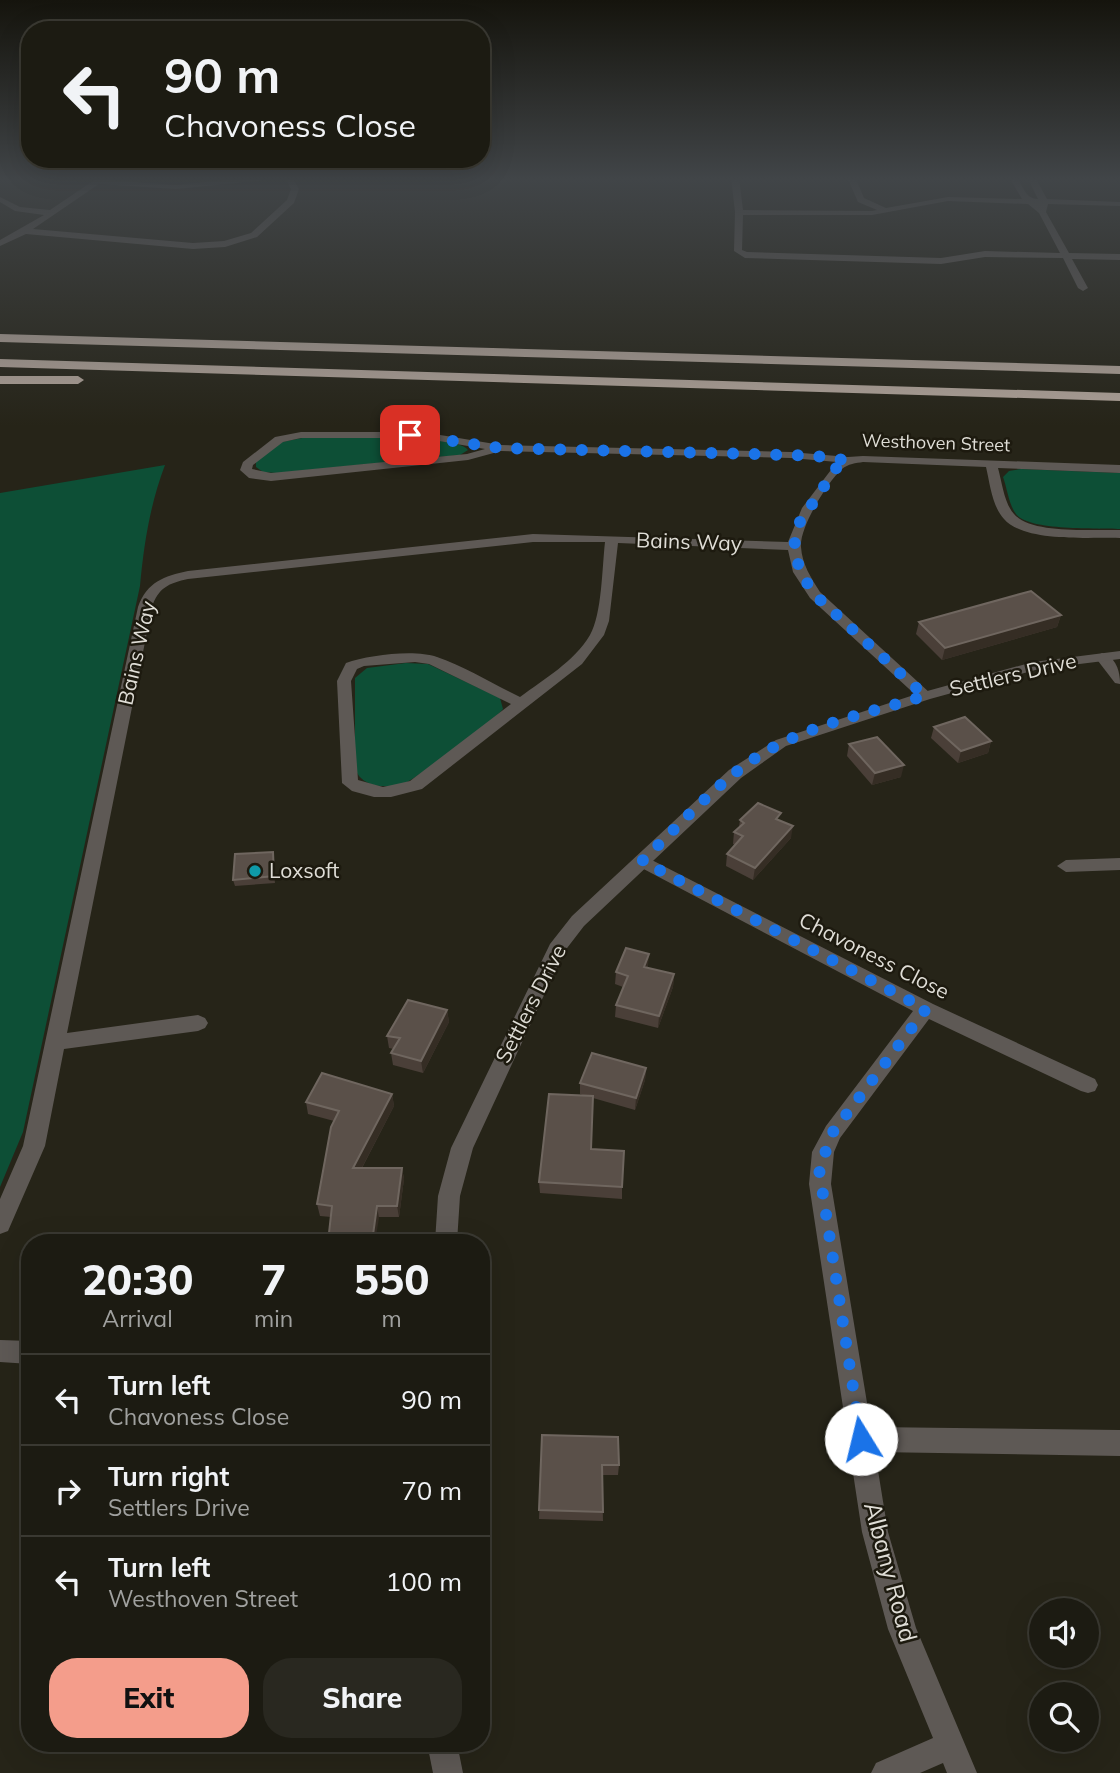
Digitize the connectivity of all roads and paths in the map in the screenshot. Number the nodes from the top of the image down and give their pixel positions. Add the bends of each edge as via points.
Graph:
1 (900, 260) edge
2 (949, 260) edge
3 (1070, 260) edge
4 (1083, 288) dead end
5 (12, 325) dead end
6 (0, 338) edge
7 (517, 352) junction
8 (0, 363) edge
9 (1120, 369) edge
10 (342, 376) junction
11 (0, 380) edge
12 (1120, 397) edge
13 (501, 448) junction
14 (848, 461) junction
15 (992, 464) junction
16 (1120, 469) edge
17 (1120, 534) edge
18 (612, 539) junction
19 (794, 546) junction
20 (1120, 655) edge
21 (1102, 657) junction
22 (1120, 680) edge
23 (925, 696) junction
24 (520, 703) junction
25 (642, 861) junction
26 (1120, 864) edge
27 (1066, 866) dead end
28 (926, 1009) junction
29 (198, 1023) dead end
30 (55, 1042) junction
31 (1088, 1085) dead end
32 (0, 1224) edge
33 (447, 1234) edge
34 (0, 1351) edge
35 (21, 1352) edge
36 (861, 1439) junction
37 (1120, 1443) edge
38 (950, 1745) junction
39 (444, 1752) edge
40 (449, 1773) edge
41 (886, 1773) edge
42 (962, 1773) edge

1 - 2 street
3 - 4 street
5 - 7 highway via 491,345
6 - 7 highway
7 - 9 highway
8 - 10 highway
10 - 11 highway via 306,381
10 - 12 highway
13 - 13 street via 422,435 301,435 270,444 246,470 271,477 468,457
13 - 14 street via 791,455
14 - 15 street, Westhoven Street
14 - 19 street, Westhoven Street via 837,467 808,508
15 - 16 street, Westhoven Street
15 - 17 street via 1006,511 1017,524 1036,530
18 - 19 street, Bains Way
18 - 24 street via 597,635 577,661
18 - 30 street, Bains Way via 505,541 188,575 153,588 145,607
19 - 23 street via 800,572 815,595
20 - 21 street, Settlers Drive
21 - 22 street
21 - 23 street, Settlers Drive via 1049,662
23 - 25 street, Settlers Drive via 771,748 735,774
24 - 24 street via 416,785 378,792 350,783 344,681 351,666 432,660
25 - 28 street, Chavoness Close
25 - 33 street, Settlers Drive via 578,921 549,962 462,1148 449,1196
26 - 27 street
28 - 31 street, Chavoness Close
28 - 36 street, Albany Road via 833,1132 819,1169
29 - 30 street
30 - 32 street, Bains Way via 34,1146
34 - 35 street
36 - 37 street
36 - 38 street, Albany Road via 875,1532 902,1629
38 - 41 street
38 - 42 street, Albany Road
39 - 40 street

